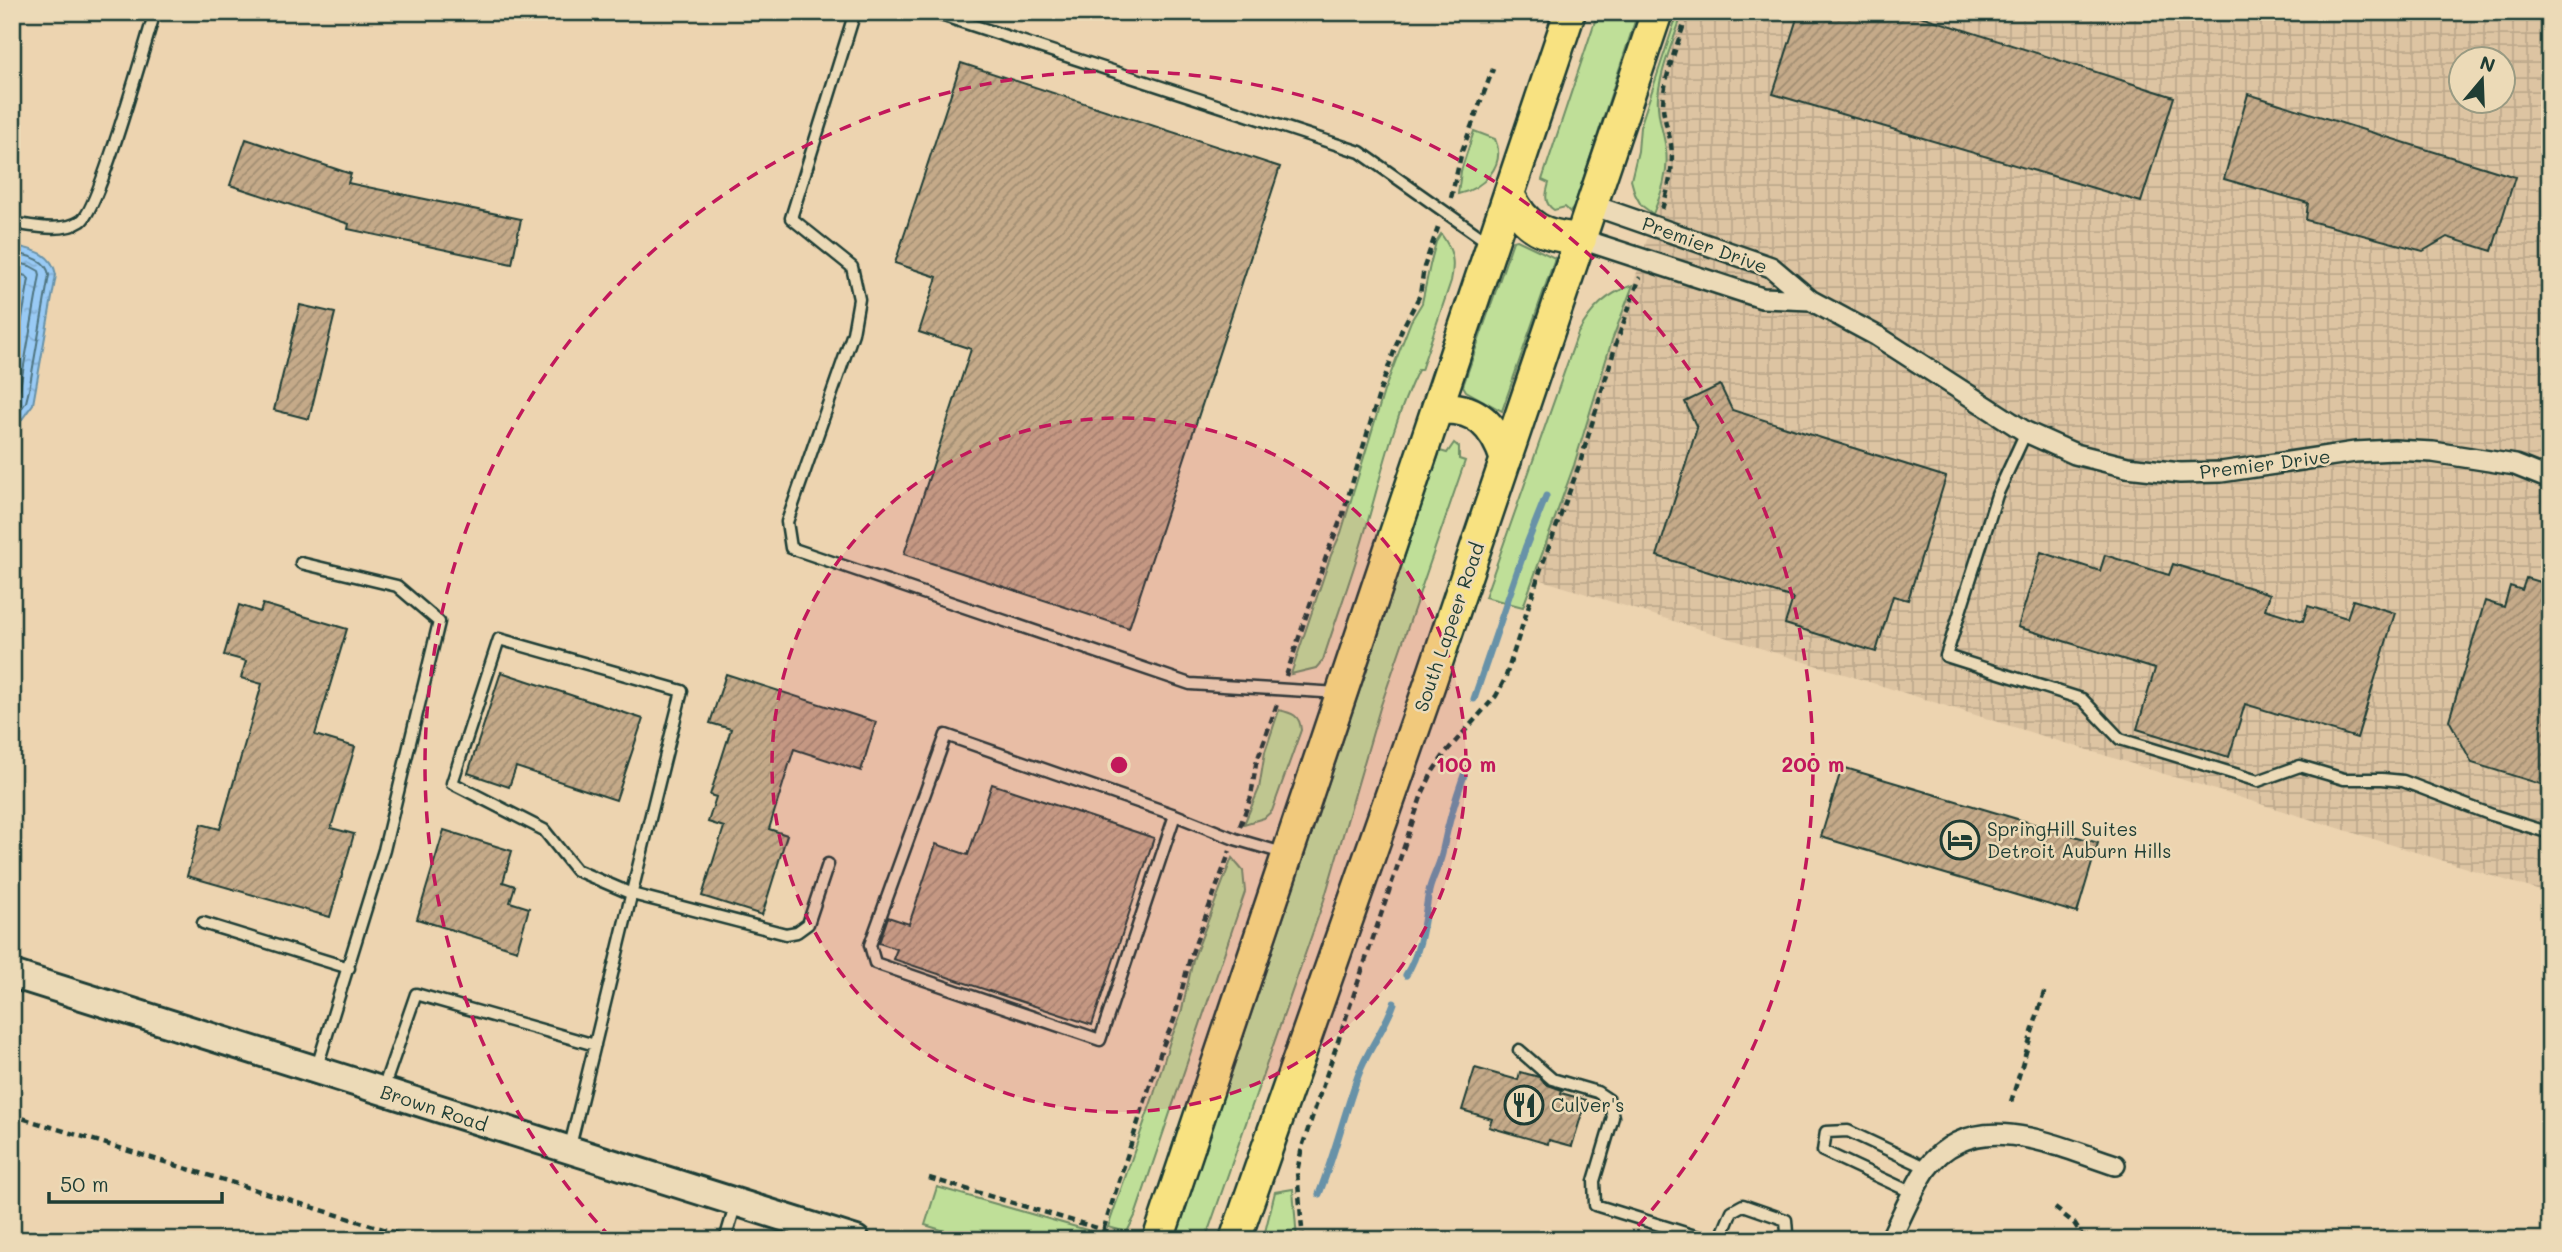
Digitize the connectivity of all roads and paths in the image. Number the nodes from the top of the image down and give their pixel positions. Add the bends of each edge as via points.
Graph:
1 (155, 12) edge
2 (855, 12) edge
3 (932, 12) edge
4 (1657, 12) edge
5 (1688, 12) edge
6 (1561, 15) edge
7 (1493, 69) dead end
8 (1510, 196) junction
9 (1592, 205) junction
10 (1445, 212) junction
11 (1660, 216) dead end
12 (12, 223) edge
13 (1581, 239) junction
14 (1492, 246) junction
15 (1639, 281) dead end
16 (1810, 300) junction
17 (1438, 409) junction
18 (2026, 432) junction
19 (1506, 460) junction
20 (2550, 479) edge
21 (301, 563) dead end
22 (1281, 691) junction
23 (1342, 693) junction
24 (1175, 816) junction
25 (2550, 832) edge
26 (1235, 839) junction
27 (1287, 854) junction
28 (828, 864) dead end
29 (632, 894) junction
30 (203, 923) dead end
31 (349, 968) junction
32 (12, 974) edge
33 (2045, 989) dead end
34 (595, 1045) junction
35 (1519, 1050) dead end
36 (316, 1070) junction
37 (382, 1091) junction
38 (2011, 1102) dead end
39 (12, 1115) edge
40 (569, 1150) junction
41 (2115, 1164) dead end
42 (1927, 1168) junction
43 (929, 1178) dead end
44 (1913, 1194) junction
45 (736, 1203) junction
46 (2055, 1208) dead end
47 (1103, 1229) junction
48 (1124, 1236) dead end
49 (419, 1240) edge
50 (725, 1240) edge
51 (856, 1240) edge
52 (1100, 1240) edge
53 (1158, 1240) edge
54 (1235, 1240) edge
55 (1303, 1240) edge
56 (1708, 1240) edge
57 (1720, 1240) edge
58 (1785, 1240) edge
59 (1890, 1240) edge
60 (2085, 1240) edge

1 - 12 lane via 99,190 85,220 70,227
2 - 22 lane via 791,218 852,267 859,299 853,333 787,522 791,548 1190,684
3 - 10 lane via 1360,152
4 - 9 main road, South Lapeer Road
5 - 11 path via 1664,94 1671,170
6 - 8 main road
7 - 10 path
8 - 13 main road via 1517,212 1532,226
8 - 14 main road
9 - 13 main road, South Lapeer Road
9 - 16 street, Premier Drive via 1772,267
10 - 14 lane
10 - 22 path via 1424,267 1420,295 1402,329 1380,391
13 - 16 street, Premier Drive via 1762,298
13 - 19 main road, South Lapeer Road
14 - 17 main road
15 - 55 path via 1505,679 1433,771 1422,794 1302,1147 1297,1172
16 - 18 street, Premier Drive via 1877,335
17 - 19 main road via 1477,417 1499,440
17 - 23 main road
18 - 20 street, Premier Drive via 2075,454 2127,467 2180,473 2394,450 2478,458 2515,465
18 - 25 lane via 1997,495 1946,656 2082,699 2120,739 2258,781 2300,766 2344,779 2403,781 2492,816
19 - 54 main road, South Lapeer Road
21 - 31 lane via 397,586 439,622 384,850
22 - 23 lane
22 - 26 path
23 - 27 main road
24 - 24 lane via 946,735 870,945 874,963 1100,1040
24 - 26 lane
26 - 27 lane
26 - 47 path via 1190,958 1174,1020
27 - 53 main road
28 - 29 lane via 807,924 786,934
29 - 29 lane via 682,691 499,639 452,783 544,830 576,870
29 - 34 lane
30 - 31 lane
31 - 36 lane
32 - 36 main road, Brown Road
33 - 38 path
34 - 37 lane via 416,994
34 - 40 lane
35 - 56 lane via 1552,1079 1609,1100 1613,1117 1594,1181 1595,1205
36 - 37 main road, Brown Road
37 - 40 main road, Brown Road
39 - 49 path
40 - 45 main road, Brown Road
41 - 42 street via 2003,1133 1961,1140
42 - 44 street
42 - 44 lane via 1848,1131 1826,1132 1823,1151
43 - 47 path
44 - 59 street
45 - 50 lane
45 - 51 main road, Brown Road
46 - 60 path via 2074,1223
47 - 48 path
47 - 52 path
57 - 58 lane via 1732,1211 1743,1205 1786,1220

